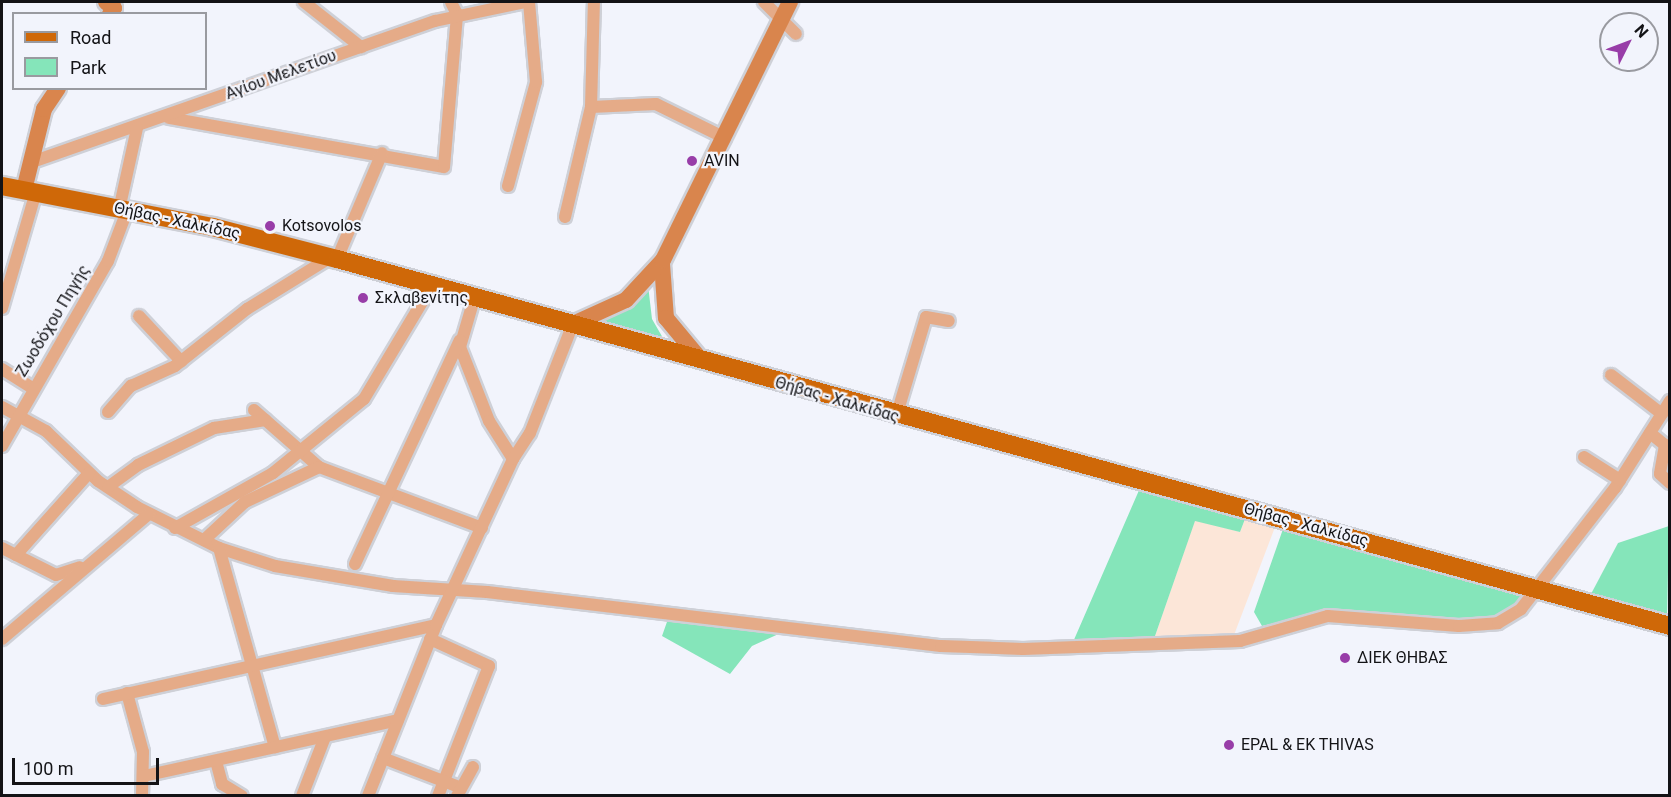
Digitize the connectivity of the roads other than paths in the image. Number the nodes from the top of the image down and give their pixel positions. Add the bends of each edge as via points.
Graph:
1 (304, 2) edge
2 (451, 2) edge
3 (528, 2) edge
4 (594, 2) edge
5 (764, 2) edge
6 (786, 9) edge
7 (457, 14) junction
8 (796, 34) dead end
9 (361, 47) junction
10 (57, 90) edge
11 (591, 107) junction
12 (169, 118) junction
13 (137, 128) junction
14 (725, 138) junction
15 (382, 153) junction
16 (32, 162) junction
17 (2, 186) edge
18 (508, 186) dead end
19 (30, 191) junction
20 (123, 210) junction
21 (565, 218) dead end
22 (334, 258) junction
23 (663, 260) junction
24 (431, 287) junction
25 (474, 299) junction
26 (2, 308) edge
27 (140, 316) dead end
28 (949, 321) dead end
29 (573, 324) junction
30 (459, 340) junction
31 (181, 361) junction
32 (703, 362) junction
33 (2, 369) edge
34 (1611, 375) dead end
35 (32, 388) junction
36 (1670, 401) edge
37 (2, 407) edge
38 (254, 410) dead end
39 (108, 412) dead end
40 (17, 414) junction
41 (1662, 414) junction
42 (896, 417) junction
43 (265, 420) junction
44 (1650, 433) junction
45 (2, 446) edge
46 (298, 449) junction
47 (1584, 457) dead end
48 (513, 459) junction
49 (319, 468) junction
50 (89, 473) junction
51 (1620, 480) junction
52 (1670, 483) edge
53 (108, 487) junction
54 (384, 492) junction
55 (146, 512) junction
56 (175, 528) junction
57 (482, 528) junction
58 (204, 540) junction
59 (2, 548) edge
60 (219, 548) junction
61 (16, 555) junction
62 (354, 564) dead end
63 (1536, 588) junction
64 (454, 589) junction
65 (436, 625) junction
66 (1670, 626) edge
67 (2, 639) edge
68 (430, 639) junction
69 (251, 663) junction
70 (127, 693) junction
71 (103, 699) dead end
72 (398, 720) junction
73 (325, 736) junction
74 (275, 747) junction
75 (383, 758) junction
76 (216, 761) junction
77 (472, 767) dead end
78 (144, 776) junction
79 (443, 781) junction
80 (458, 791) edge
81 (142, 795) edge
82 (242, 795) edge
83 (302, 795) edge
84 (368, 795) edge
85 (438, 795) edge

1 - 9 street
2 - 7 street
3 - 7 street, Αγίου Μελετίου
3 - 18 street via 536,82
4 - 11 street
5 - 6 street
6 - 8 street
6 - 14 main road
7 - 9 street, Αγίου Μελετίου
7 - 15 street via 447,160 438,167
9 - 12 street, Αγίου Μελετίου
10 - 16 main road via 44,109
11 - 14 street via 656,104
11 - 21 street
12 - 13 street, Αγίου Μελετίου
12 - 15 street
13 - 16 street, Αγίου Μελετίου
13 - 20 street, Ζωοδόχου Πηγής
14 - 23 main road
15 - 22 street
16 - 19 main road
17 - 19 main road, Θήβας - Χαλκίδας
19 - 20 main road, Θήβας - Χαλκίδας
19 - 26 street
20 - 22 main road, Θήβας - Χαλκίδας
20 - 35 street, Ζωοδόχου Πηγής via 108,261
22 - 24 main road, Θήβας - Χαλκίδας
22 - 31 street via 247,309
23 - 29 main road via 626,300
23 - 32 main road via 666,318
24 - 25 main road, Θήβας - Χαλκίδας
24 - 46 street via 364,399
25 - 29 main road, Θήβας - Χαλκίδας
25 - 30 street
27 - 31 street
28 - 42 street via 926,317
29 - 32 main road, Θήβας - Χαλκίδας
29 - 48 street via 530,434
30 - 48 street via 489,421
30 - 54 street
31 - 39 street via 131,386
32 - 42 main road, Θήβας - Χαλκίδας
33 - 35 street
34 - 41 street
35 - 40 street, Ζωοδόχου Πηγής
36 - 41 street
37 - 40 street
38 - 43 street
40 - 45 street, Ζωοδόχου Πηγής
40 - 50 street via 57,440
41 - 44 street
42 - 63 main road, Θήβας - Χαλκίδας
43 - 46 street
43 - 53 street via 213,428
44 - 51 street
44 - 52 street via 1665,446 1660,474
46 - 49 street
46 - 56 street via 229,501
47 - 51 street
48 - 57 street
49 - 54 street
49 - 58 street via 245,502
50 - 53 street
50 - 61 street
51 - 63 street
53 - 55 street
54 - 57 street
54 - 62 street
55 - 56 street
55 - 61 street via 71,573 56,574
55 - 67 street
56 - 58 street
57 - 64 street
58 - 60 street
59 - 61 street
60 - 64 street via 313,574
60 - 69 street
63 - 64 street via 1510,617 1477,626 1328,616 1240,640 1023,649 941,645
63 - 66 main road, Θήβας - Χαλκίδας
64 - 65 street
65 - 68 street
65 - 69 street
68 - 72 street
68 - 79 street via 489,666
69 - 70 street
69 - 74 street
70 - 71 street
70 - 78 street
72 - 73 street
72 - 75 street
73 - 74 street
73 - 83 street
74 - 76 street
75 - 79 street
75 - 84 street
76 - 78 street
76 - 82 street via 222,784
77 - 80 street
78 - 81 street
79 - 80 street
79 - 85 street

